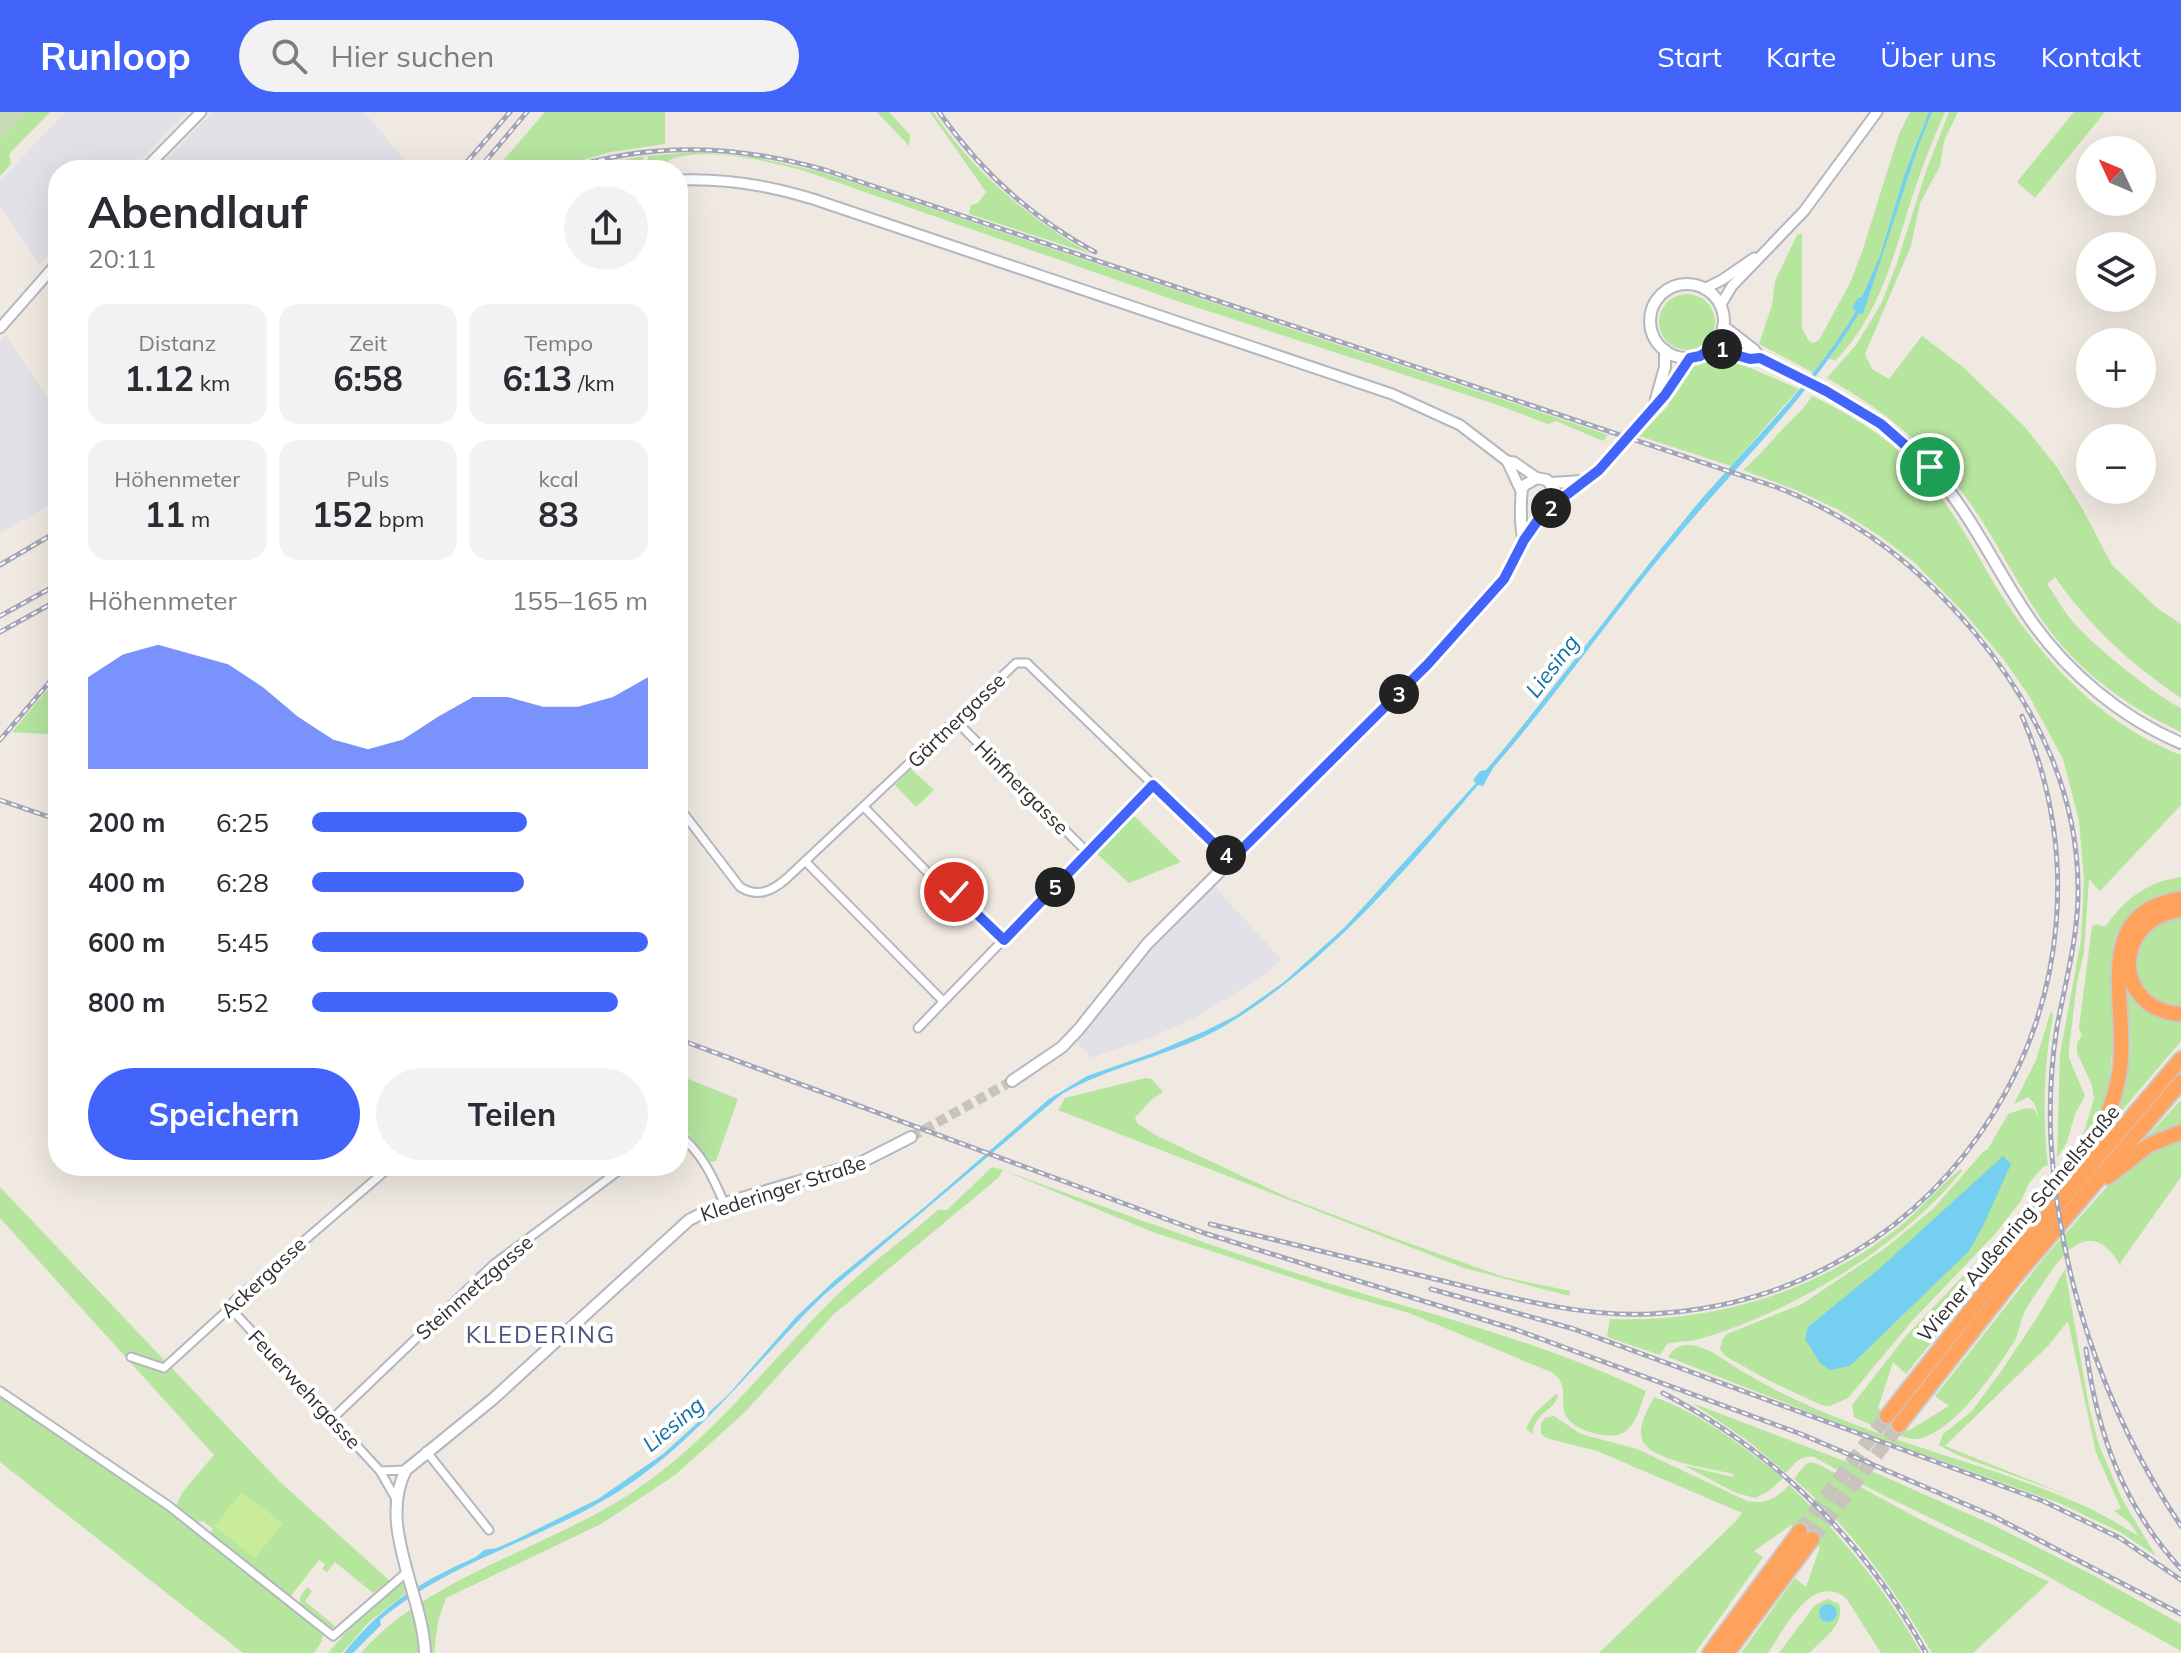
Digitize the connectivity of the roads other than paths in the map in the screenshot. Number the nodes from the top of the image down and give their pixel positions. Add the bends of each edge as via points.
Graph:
1 (201, 112) edge
2 (1877, 112) edge
3 (154, 160) edge
4 (688, 180) edge
5 (1761, 256) junction
6 (48, 273) edge
7 (1704, 289) junction
8 (1720, 306) junction
9 (1723, 326) junction
10 (0, 328) edge
11 (1712, 348) junction
12 (1665, 350) junction
13 (1690, 358) junction
14 (1760, 358) junction
15 (1654, 405) junction
16 (1507, 461) junction
17 (1537, 478) junction
18 (1582, 481) junction
19 (1551, 483) junction
20 (1521, 496) junction
21 (1555, 502) junction
22 (1543, 513) junction
23 (1524, 540) junction
24 (955, 720) junction
25 (2181, 743) edge
26 (1153, 785) junction
27 (864, 807) junction
28 (688, 820) edge
29 (1088, 853) junction
30 (1231, 860) junction
31 (805, 861) junction
32 (2181, 899) edge
33 (2181, 910) edge
34 (1004, 940) junction
35 (943, 1001) junction
36 (2181, 1014) edge
37 (918, 1028) dead end
38 (2181, 1059) edge
39 (1012, 1081) tunnel mouth
40 (2181, 1082) edge
41 (2181, 1132) edge
42 (911, 1137) tunnel mouth
43 (688, 1142) edge
44 (379, 1176) edge
45 (612, 1176) edge
46 (2093, 1184) junction
47 (2069, 1190) junction
48 (724, 1203) junction
49 (232, 1306) junction
50 (131, 1357) dead end
51 (0, 1391) edge
52 (332, 1419) junction
53 (426, 1451) junction
54 (406, 1470) junction
55 (380, 1471) junction
56 (396, 1499) junction
57 (489, 1530) dead end
58 (408, 1574) junction
59 (425, 1653) edge
60 (1710, 1653) edge
61 (1727, 1653) edge

1 - 3 street
2 - 5 street via 1804,211
4 - 16 street via 781,189 1392,394 1460,425
5 - 7 street
5 - 8 street
6 - 10 street
7 - 8 main road
7 - 12 main road via 1675,287 1656,303 1652,331
8 - 9 main road
9 - 11 main road
9 - 14 main road
11 - 13 main road
11 - 14 main road
12 - 13 main road
12 - 15 main road
13 - 15 main road
14 - 25 main road via 1881,424 1930,467 2064,661 2128,715
15 - 18 main road via 1599,470
16 - 17 street
16 - 20 street
17 - 19 main road
17 - 20 main road via 1527,482
18 - 19 main road
18 - 21 main road
19 - 21 main road
20 - 22 main road via 1528,510
20 - 23 main road
21 - 22 main road
22 - 23 main road
23 - 30 main road via 1504,579 1428,664
24 - 26 street, Gärtnergasse via 1016,663 1027,663
24 - 27 street, Gärtnergasse
24 - 29 street, Hinfnergasse
26 - 29 street
26 - 30 street, Gärtnergasse
27 - 31 street, Gärtnergasse
27 - 34 street
28 - 31 street, Gärtnergasse via 744,891 764,893
29 - 34 street
30 - 39 main road via 1147,944 1062,1047
31 - 35 street
32 - 47 highway via 2157,904 2127,930 2118,976 2123,1045 2115,1095
33 - 36 highway via 2162,913 2135,936 2129,973 2137,992 2152,1005
34 - 35 street
35 - 37 street
38 - 47 highway, Wiener Außenring Schnellstraße
40 - 46 highway, Wiener Außenring Schnellstraße
41 - 46 highway via 2149,1145
42 - 48 main road, Klederinger Straße via 858,1164
43 - 48 street
44 - 49 street, Ackergasse
45 - 52 street, Steinmetzgasse via 494,1264
46 - 47 highway, Wiener Außenring Schnellstraße via 1893,1420 2004,1268
48 - 53 main road, Klederinger Straße via 689,1220 493,1399
49 - 50 street, Ackergasse via 164,1368
49 - 52 street, Feuerwehrgasse
51 - 58 street via 169,1506 333,1636
52 - 55 street, Feuerwehrgasse
53 - 54 main road, Klederinger Straße
53 - 57 street
54 - 55 street
54 - 56 main road, Klederinger Straße
55 - 56 street, Feuerwehrgasse
56 - 58 main road, Klederinger Straße
58 - 59 main road, Klederinger Straße
60 - 61 highway via 1806,1535

